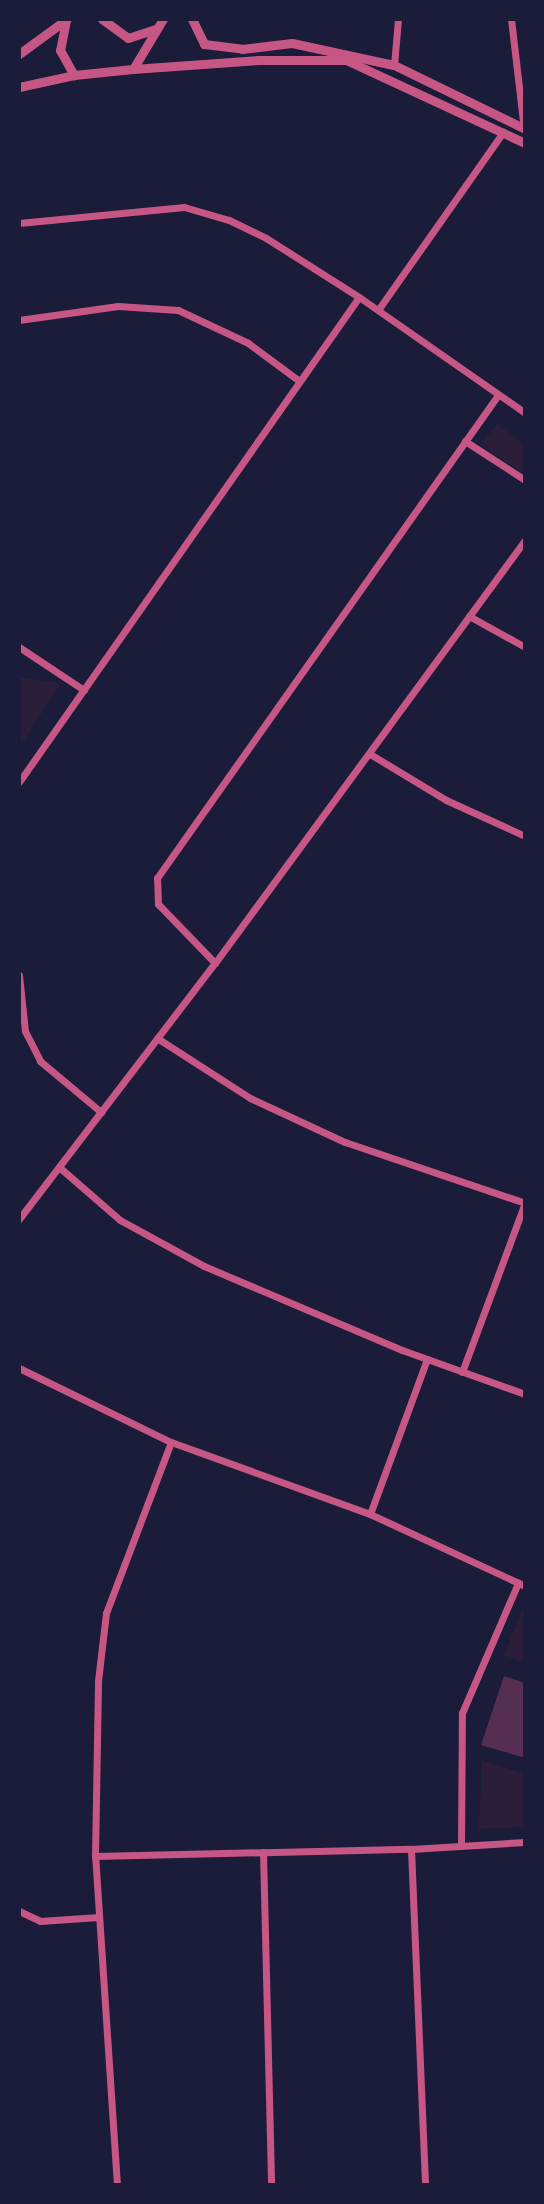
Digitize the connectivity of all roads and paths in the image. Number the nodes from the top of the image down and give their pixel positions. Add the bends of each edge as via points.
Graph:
1 (102, 19) edge
2 (163, 19) edge
3 (192, 19) edge
4 (398, 19) edge
5 (511, 19) edge
6 (67, 20) edge
7 (156, 29) junction
8 (19, 54) edge
9 (394, 65) junction
10 (133, 69) junction
11 (74, 75) junction
12 (19, 87) edge
13 (524, 129) edge
14 (503, 132) junction
15 (525, 144) edge
16 (19, 223) edge
17 (359, 297) junction
18 (378, 310) junction
19 (19, 320) edge
20 (298, 380) junction
21 (498, 395) junction
22 (525, 413) edge
23 (465, 440) junction
24 (525, 480) edge
25 (525, 540) edge
26 (469, 616) junction
27 (19, 647) edge
28 (525, 647) edge
29 (84, 690) junction
30 (370, 754) junction
31 (19, 782) edge
32 (525, 836) edge
33 (215, 963) junction
34 (19, 975) edge
35 (158, 1038) junction
36 (101, 1112) junction
37 (59, 1167) junction
38 (525, 1203) edge
39 (19, 1219) edge
40 (427, 1359) junction
41 (19, 1367) edge
42 (462, 1372) junction
43 (525, 1394) edge
44 (171, 1442) junction
45 (370, 1514) junction
46 (521, 1585) edge
47 (525, 1842) edge
48 (461, 1846) junction
49 (411, 1849) junction
50 (263, 1852) junction
51 (95, 1856) junction
52 (19, 1911) edge
53 (99, 1917) junction
54 (117, 2185) edge
55 (271, 2185) edge
56 (425, 2185) edge

1 - 7 street via 128,38
2 - 7 street
3 - 9 street via 204,44 242,49 292,43
4 - 9 street
5 - 13 street
6 - 8 street
6 - 11 street via 60,50
7 - 10 street
9 - 13 street
10 - 11 street
10 - 14 street via 259,60 346,60
11 - 12 street
14 - 15 street
14 - 18 street
16 - 17 street via 184,207 229,220 266,238
17 - 18 street
17 - 20 street
18 - 21 street
19 - 20 street via 118,306 178,310 248,344
20 - 29 street
21 - 22 street
21 - 23 street
23 - 24 street
23 - 33 street via 157,878 158,904
25 - 26 street
26 - 28 street
26 - 30 street
27 - 29 street
29 - 31 street
30 - 32 street via 446,800
30 - 33 street
33 - 35 street
34 - 36 street via 25,1031 40,1061
35 - 36 street
35 - 38 street via 250,1098 321,1131
36 - 37 street
37 - 39 street
37 - 40 street via 120,1220 204,1266
38 - 42 street
40 - 42 street
40 - 45 street
41 - 44 street
42 - 43 street
44 - 45 street
44 - 51 street via 106,1613 98,1681
45 - 46 street
46 - 48 street via 462,1713
47 - 48 street
48 - 49 street
49 - 50 street
49 - 56 street
50 - 51 street
50 - 55 street
51 - 53 street
52 - 53 street via 40,1921
53 - 54 street

